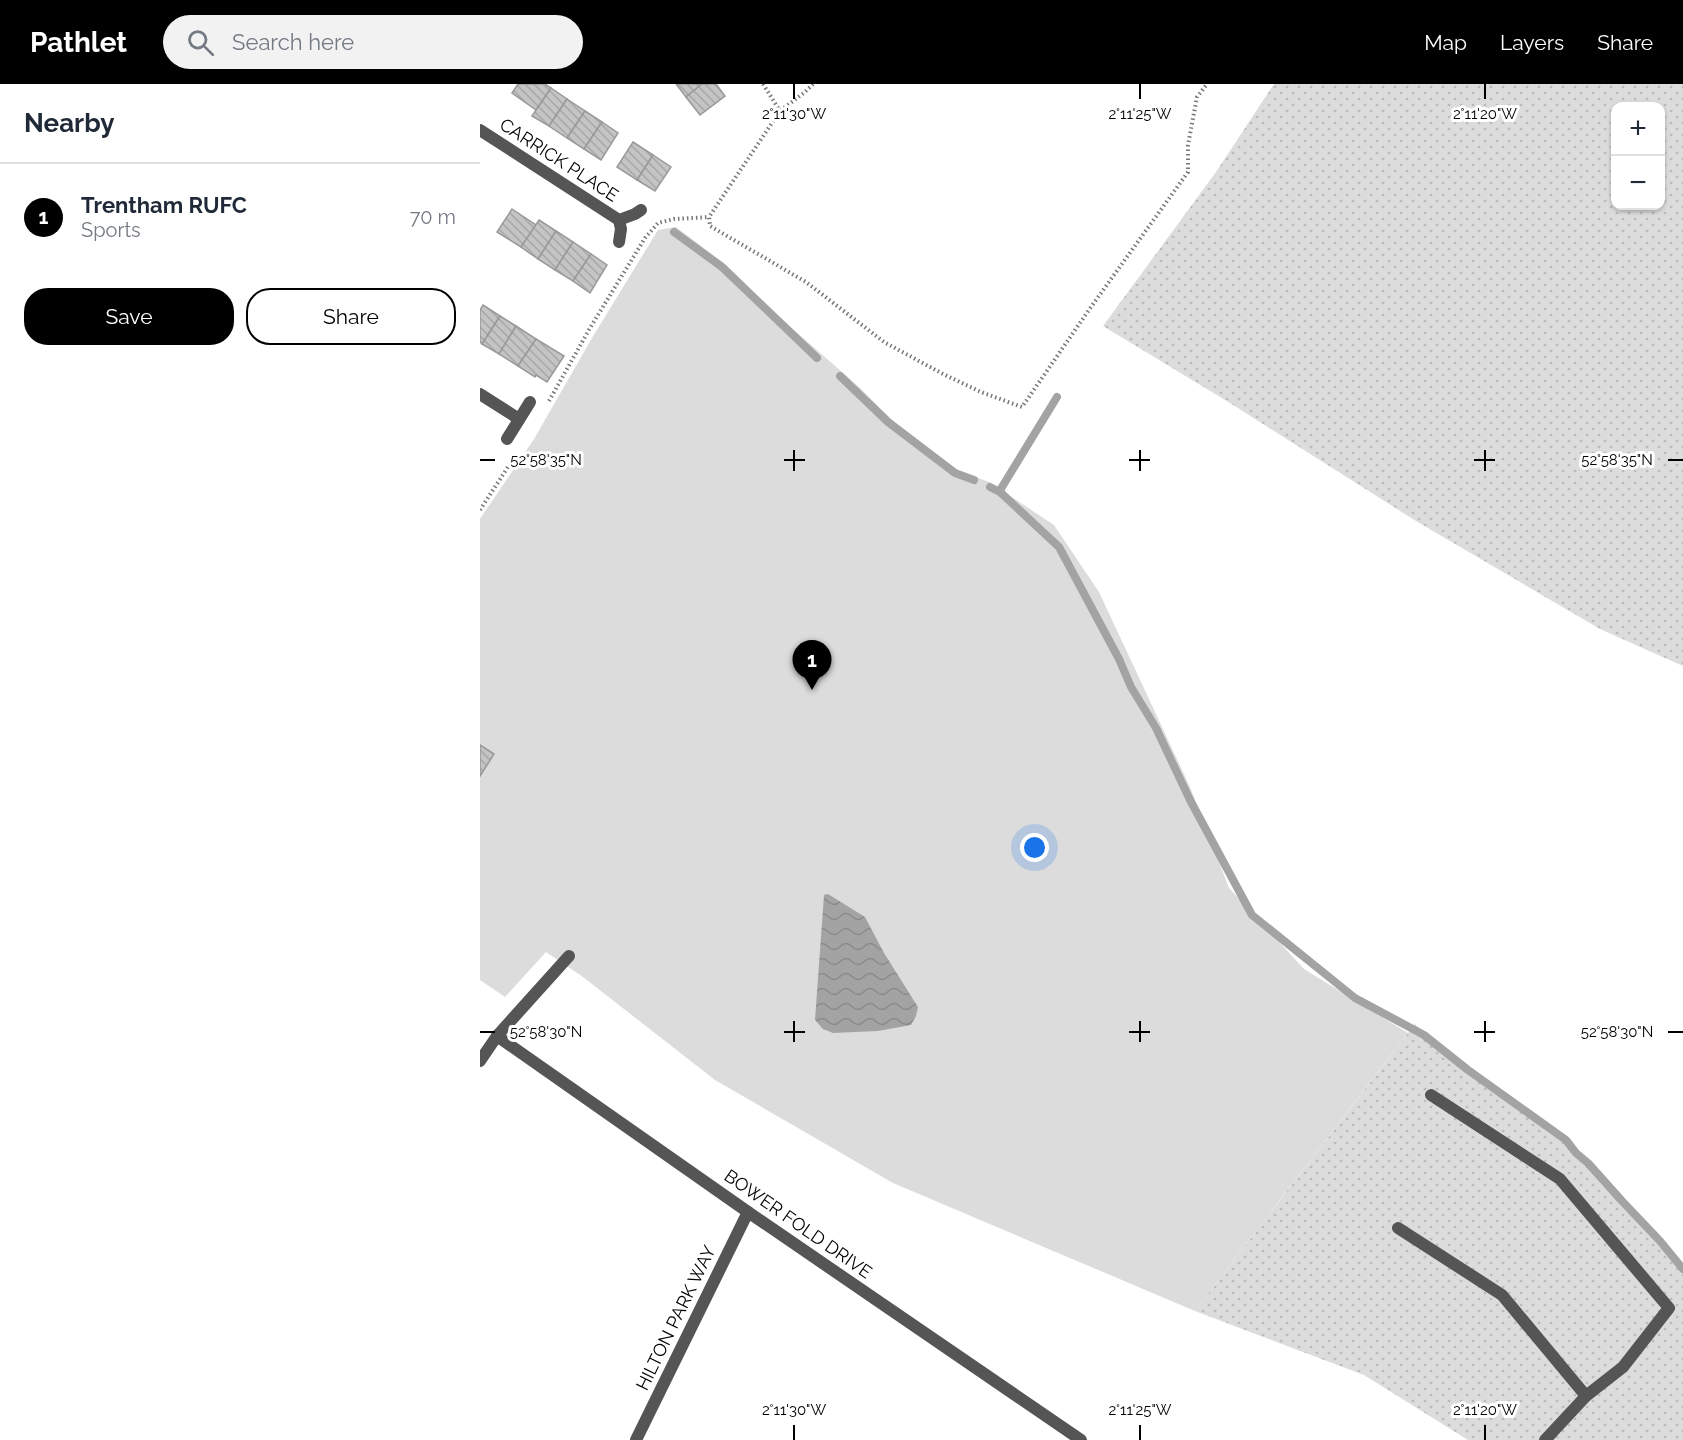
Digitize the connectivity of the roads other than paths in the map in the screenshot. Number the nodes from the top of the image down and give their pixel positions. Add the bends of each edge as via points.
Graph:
1 (480, 129) edge
2 (641, 210) dead end
3 (619, 220) junction
4 (619, 242) dead end
5 (480, 394) edge
6 (530, 402) dead end
7 (519, 419) junction
8 (507, 439) dead end
9 (569, 956) dead end
10 (497, 1036) junction
11 (480, 1062) edge
12 (1431, 1095) dead end
13 (748, 1212) junction
14 (1398, 1228) dead end
15 (1586, 1396) junction
16 (636, 1440) edge
17 (1081, 1440) edge
18 (1545, 1440) edge

1 - 3 street, CARRICK PLACE
2 - 3 street, CARRICK PLACE
3 - 4 street, CARRICK PLACE
5 - 7 street
6 - 7 street
7 - 8 street
9 - 10 street
10 - 11 street
10 - 13 street, BOWER FOLD DRIVE
12 - 15 street via 1560,1179 1669,1308 1623,1367
13 - 16 street, HILTON PARK WAY
13 - 17 street, BOWER FOLD DRIVE
14 - 15 street via 1502,1295
15 - 18 street

